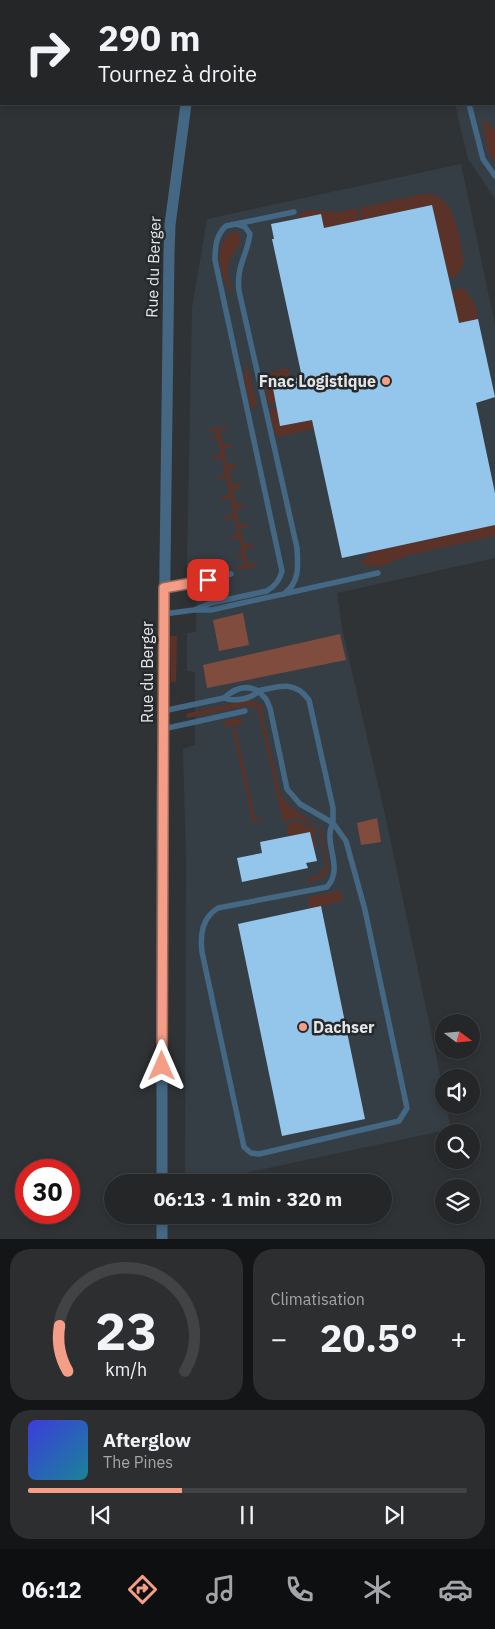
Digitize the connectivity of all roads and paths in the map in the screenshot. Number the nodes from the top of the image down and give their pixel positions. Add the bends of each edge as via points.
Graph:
1 (186, 105) edge
2 (469, 105) edge
3 (495, 176) edge
4 (294, 212) dead end
5 (234, 224) junction
6 (378, 573) dead end
7 (231, 574) dead end
8 (164, 588) junction
9 (284, 594) junction
10 (194, 610) junction
11 (164, 614) junction
12 (258, 691) junction
13 (224, 698) junction
14 (164, 711) junction
15 (245, 711) dead end
16 (163, 729) junction
17 (333, 822) junction
18 (162, 1174) edge
19 (162, 1224) edge
20 (162, 1239) edge

1 - 8 street, Rue du Berger via 168,253
2 - 3 lane via 483,159
4 - 5 lane
5 - 9 lane via 245,227 250,234 237,279 238,291 297,548 298,572 293,586
5 - 10 lane via 219,233 215,260 282,571 281,578 267,591
6 - 9 lane
7 - 8 lane
8 - 11 street, Rue du Berger
9 - 10 lane via 211,610
10 - 11 lane
11 - 14 street, Rue du Berger
12 - 13 lane via 249,697
12 - 13 lane via 251,687 233,690
12 - 17 lane via 270,708 286,789 300,804
12 - 17 lane via 285,685 304,692 309,700 333,808
13 - 14 lane
14 - 16 street, Rue du Berger
15 - 16 lane
16 - 18 street, Rue du Berger
17 - 17 lane via 328,831 335,870 327,887 218,908 203,925 202,952 244,1147 251,1153 259,1154 399,1121 406,1108 365,910 346,841
19 - 20 street

